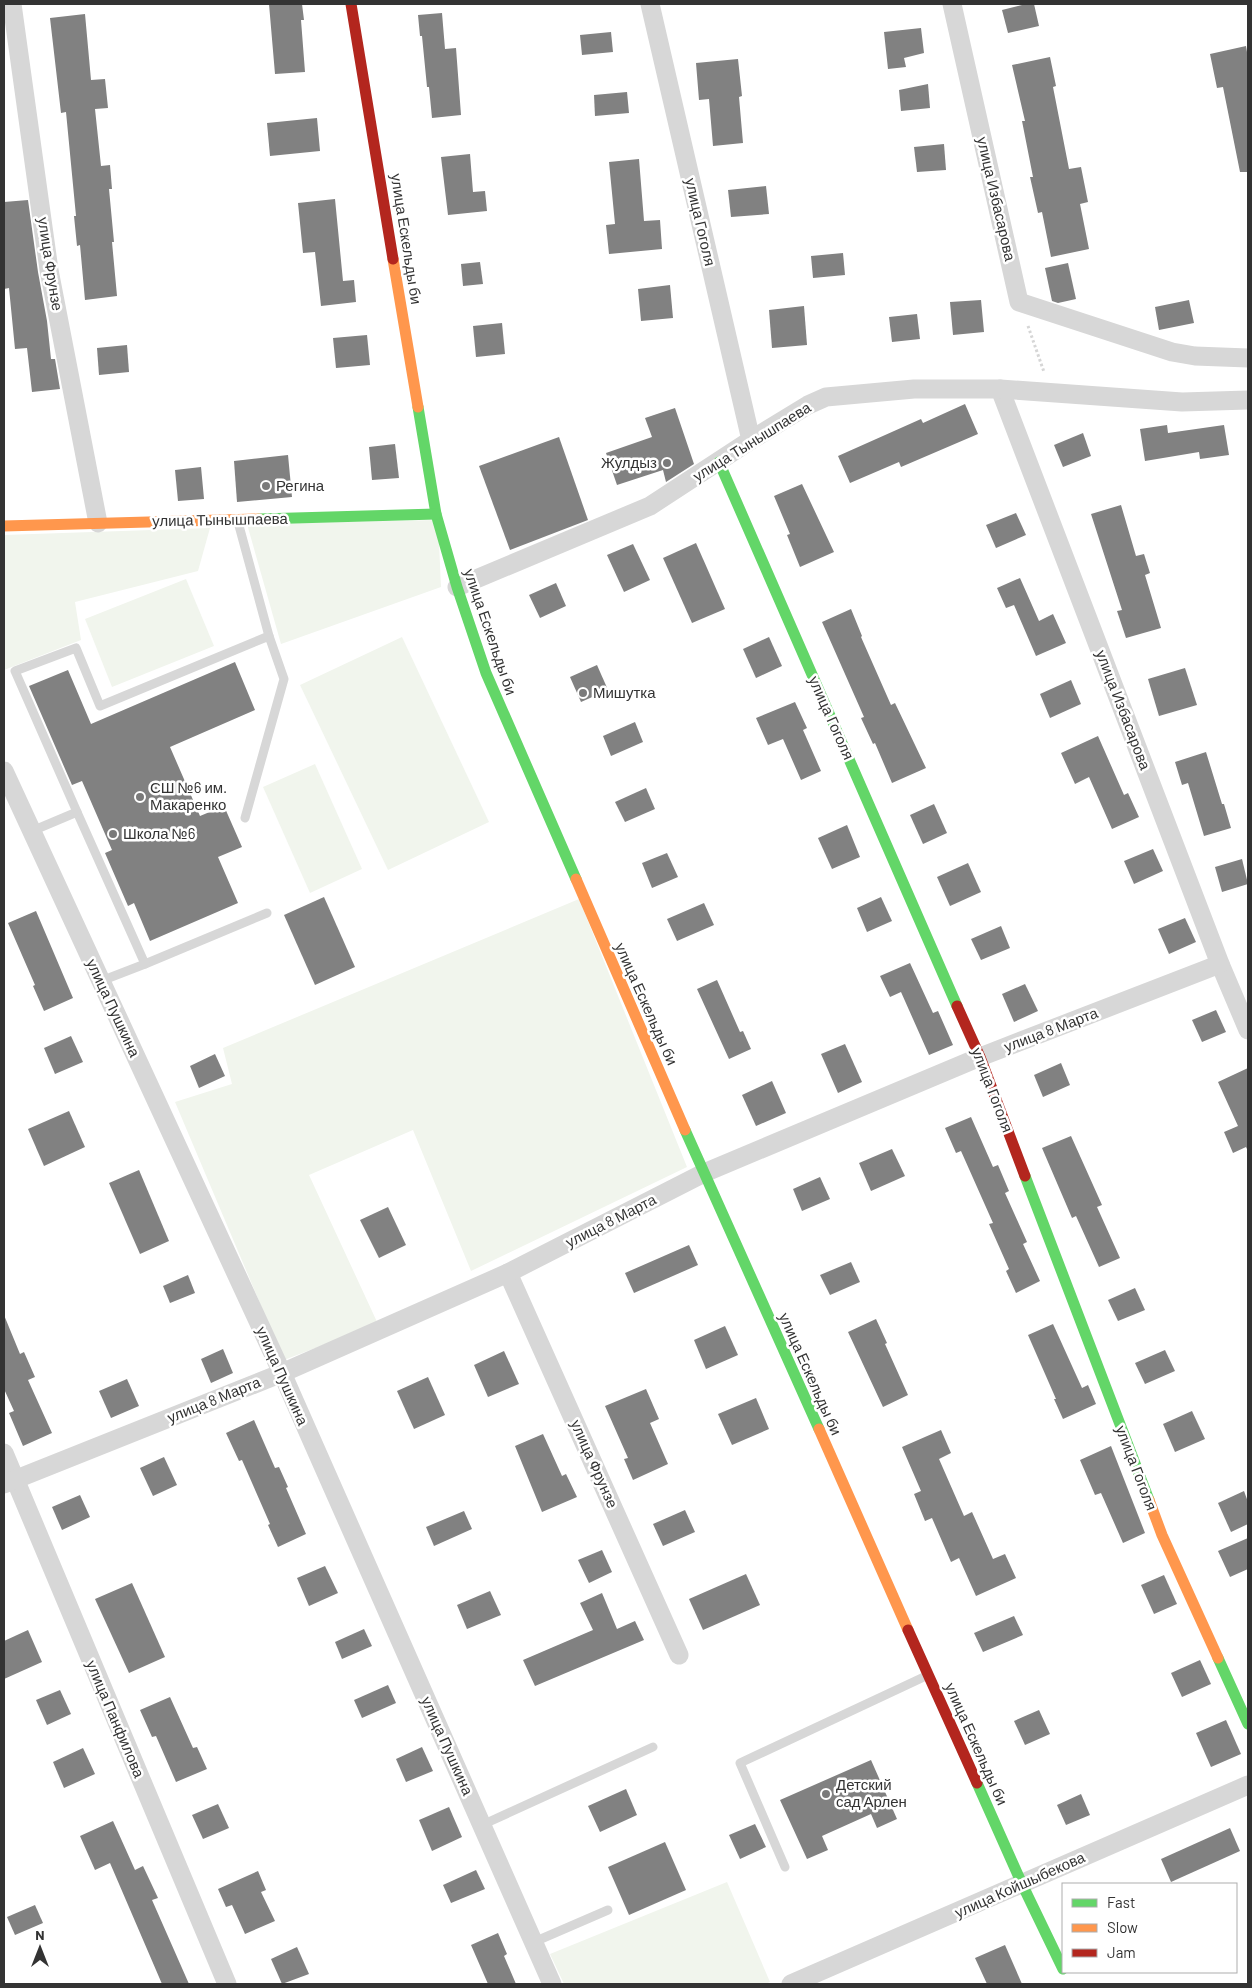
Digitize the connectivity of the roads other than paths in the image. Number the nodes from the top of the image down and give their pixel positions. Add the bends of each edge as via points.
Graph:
1 (12, 4) edge
2 (351, 4) edge
3 (650, 4) edge
4 (952, 4) edge
5 (1248, 358) edge
6 (1000, 389) junction
7 (1248, 400) edge
8 (751, 440) junction
9 (719, 462) junction
10 (436, 514) junction
11 (237, 519) junction
12 (98, 523) junction
13 (4, 526) edge
14 (457, 586) junction
15 (269, 636) junction
16 (4, 771) edge
17 (77, 812) junction
18 (245, 818) dead end
19 (32, 831) junction
20 (267, 913) dead end
21 (145, 964) junction
22 (1220, 964) junction
23 (101, 981) junction
24 (1243, 1005) edge
25 (1248, 1030) edge
26 (980, 1057) junction
27 (704, 1174) junction
28 (508, 1274) junction
29 (282, 1374) junction
30 (4, 1453) edge
31 (10, 1482) edge
32 (680, 1655) dead end
33 (928, 1675) junction
34 (1248, 1724) edge
35 (653, 1747) dead end
36 (1248, 1785) edge
37 (482, 1825) junction
38 (785, 1866) dead end
39 (1022, 1884) junction
40 (608, 1910) dead end
41 (534, 1942) junction
42 (1062, 1967) edge
43 (227, 1984) edge
44 (552, 1984) edge
45 (791, 1984) edge

1 - 12 street, улица Фрунзе via 50,270
2 - 10 street, улица Ескельды би
3 - 8 street, улица Гоголя
4 - 5 street, улица Избасарова via 1019,302 1172,352
6 - 7 street, улица Тынышпаева via 1182,402
6 - 8 street, улица Тынышпаева via 914,389 826,397
6 - 22 street, улица Избасарова
8 - 9 street, улица Тынышпаева
9 - 14 street, улица Тынышпаева via 650,506
9 - 26 street, улица Гоголя
10 - 11 street, улица Тынышпаева
10 - 14 street, улица Ескельды би
11 - 12 street, улица Тынышпаева
11 - 15 lane
12 - 13 street, улица Тынышпаева
14 - 27 street, улица Ескельды би via 486,673
15 - 17 lane via 100,706 76,648 15,671
15 - 18 lane via 284,679
16 - 19 street, улица Пушкина
17 - 19 lane
17 - 21 lane
19 - 23 street, улица Пушкина
20 - 21 lane
21 - 23 lane
22 - 24 street, улица Избасарова
22 - 26 street, улица 8 Марта
23 - 29 street, улица Пушкина
24 - 25 street, улица Избасарова
26 - 27 street, улица 8 Марта
26 - 34 street, улица Гоголя via 1162,1535
27 - 28 street, улица 8 Марта
27 - 33 street, улица Ескельды би
28 - 29 street, улица 8 Марта
28 - 32 street, улица Фрунзе
29 - 31 street, улица 8 Марта
29 - 37 street, улица Пушкина
30 - 31 street, улица Панфилова
31 - 43 street, улица Панфилова
33 - 38 lane via 740,1763
33 - 39 street, улица Ескельды би
35 - 37 lane
36 - 39 street, улица Койшыбекова
37 - 41 street, улица Пушкина
39 - 42 street, улица Ескельды би
39 - 45 street, улица Койшыбекова
40 - 41 lane
41 - 44 street, улица Пушкина

